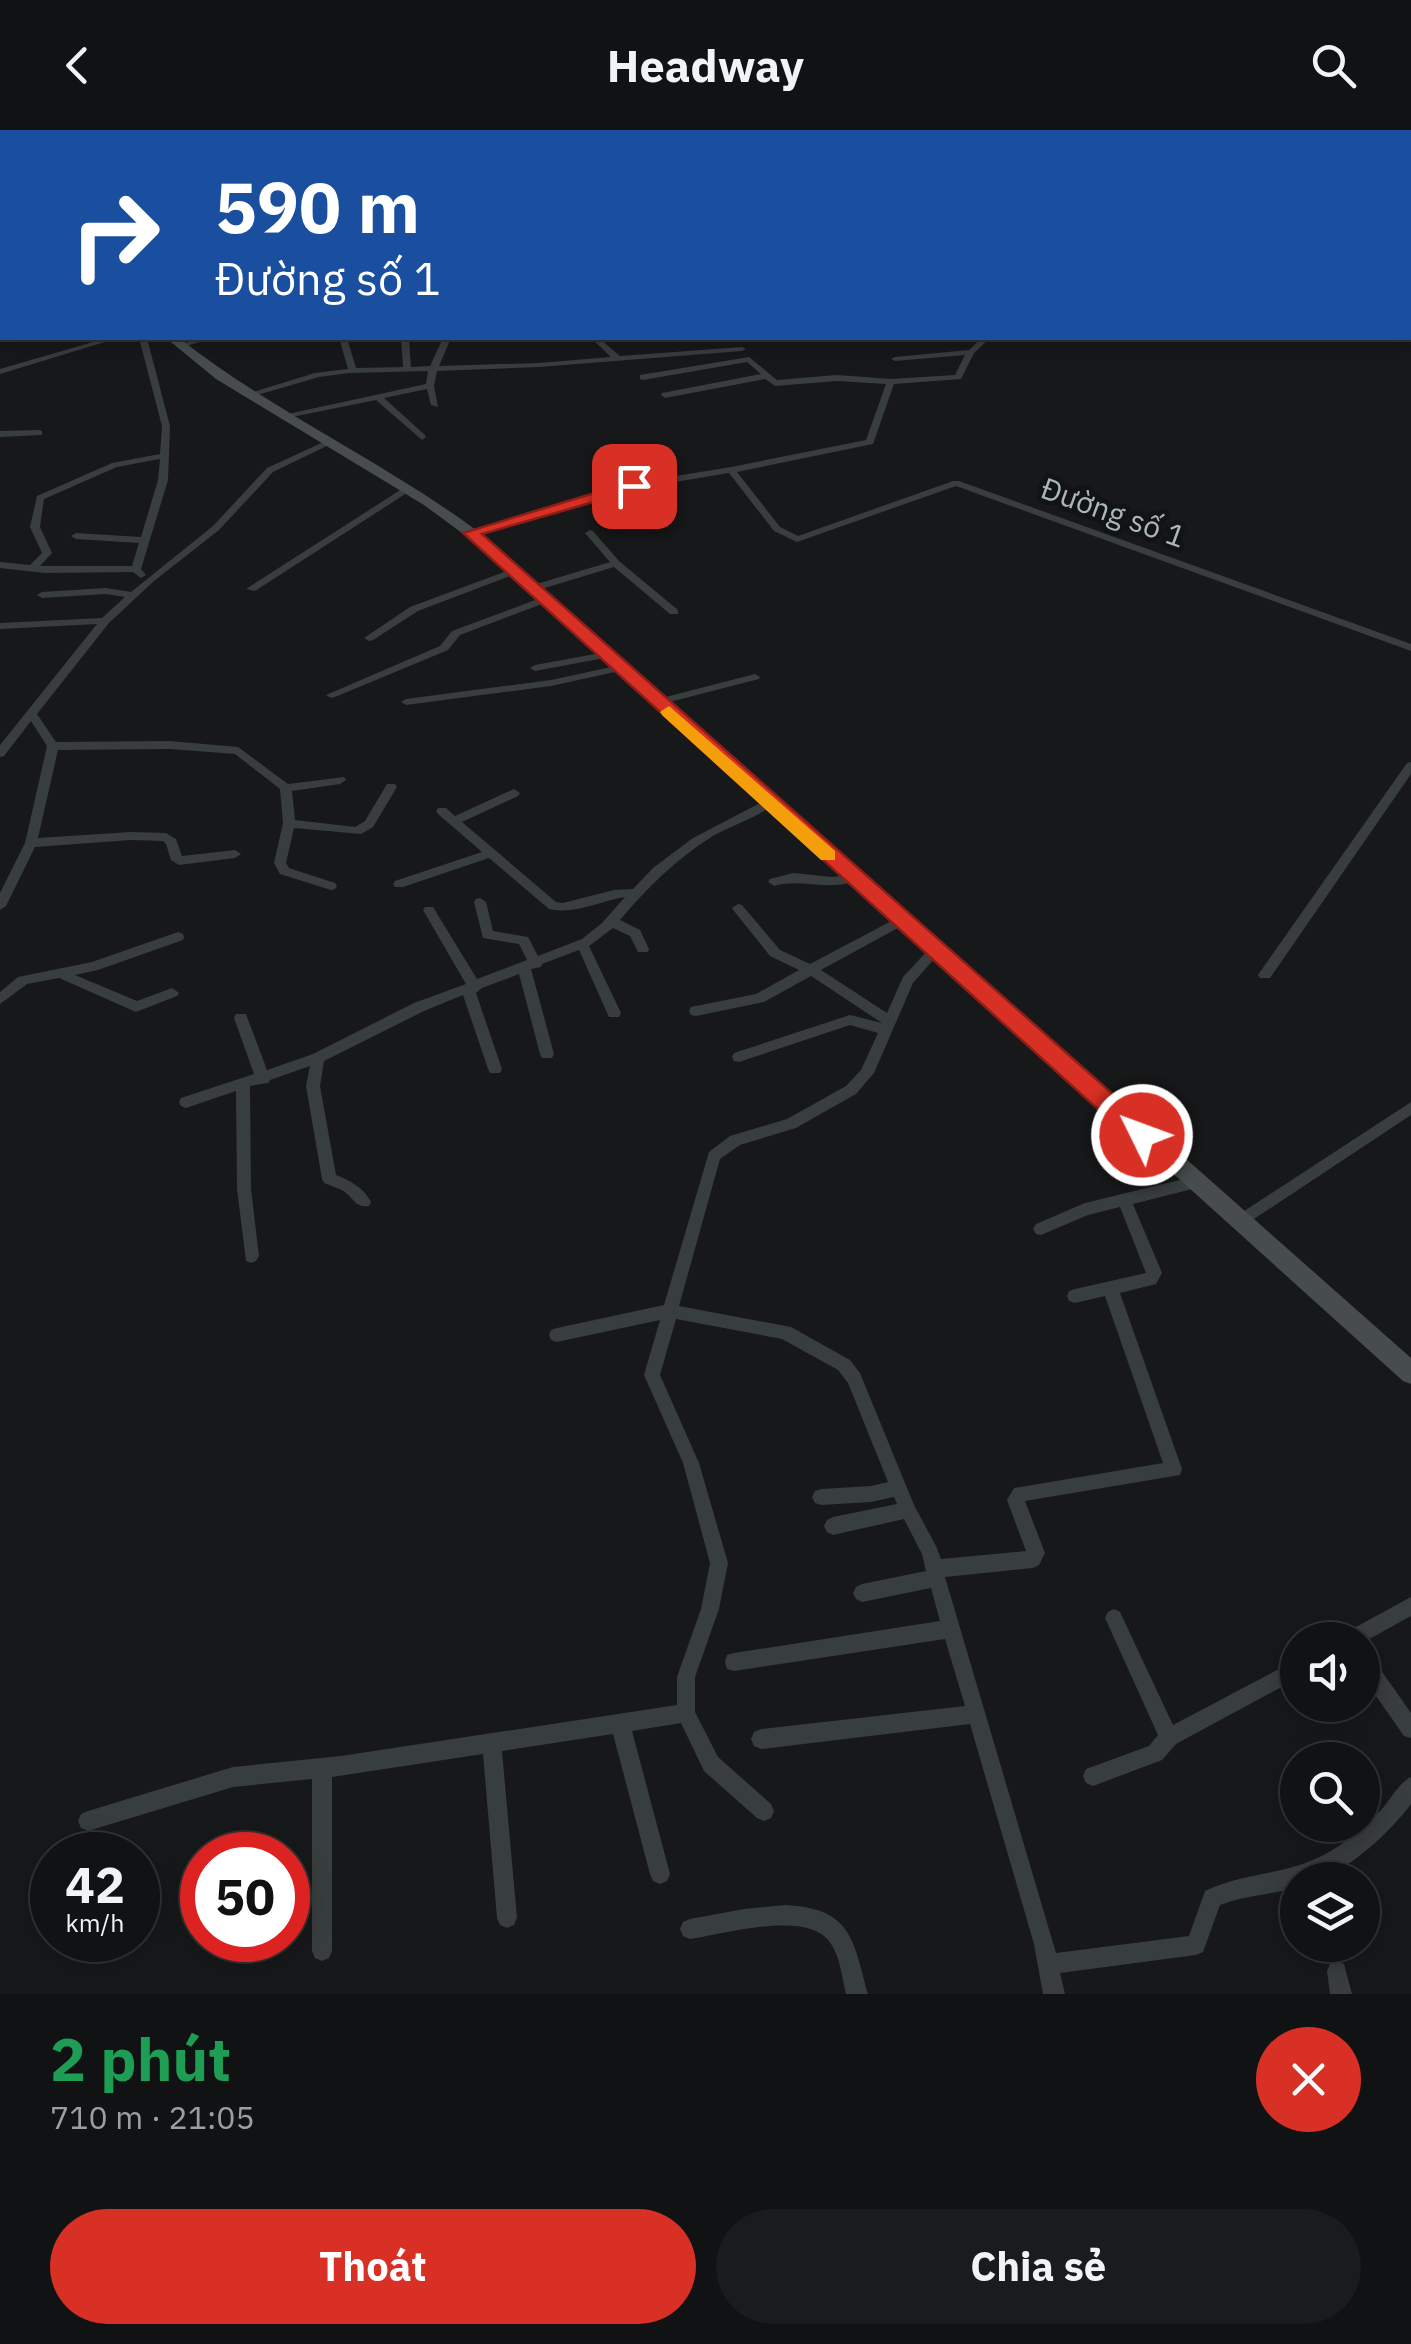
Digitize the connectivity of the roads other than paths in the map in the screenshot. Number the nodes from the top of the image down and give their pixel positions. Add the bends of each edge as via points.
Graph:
1 (107, 340) edge
2 (144, 340) edge
3 (344, 340) edge
4 (405, 340) edge
5 (446, 340) edge
6 (597, 340) edge
7 (737, 340) edge
8 (984, 340) edge
9 (176, 342) edge
10 (742, 349) junction
11 (971, 352) junction
12 (617, 358) junction
13 (750, 359) junction
14 (895, 359) dead end
15 (406, 368) junction
16 (433, 369) junction
17 (384, 370) junction
18 (0, 372) edge
19 (353, 372) junction
20 (766, 376) junction
21 (643, 377) dead end
22 (890, 382) junction
23 (430, 386) junction
24 (251, 394) junction
25 (664, 394) dead end
26 (382, 396) junction
27 (435, 405) dead end
28 (287, 415) junction
29 (0, 434) edge
30 (39, 434) dead end
31 (422, 437) dead end
32 (331, 442) junction
33 (164, 456) junction
34 (733, 473) junction
35 (408, 489) junction
36 (471, 533) junction
37 (590, 533) dead end
38 (76, 536) dead end
39 (144, 540) junction
40 (616, 563) junction
41 (0, 566) edge
42 (32, 569) junction
43 (136, 569) junction
44 (514, 572) junction
45 (150, 579) junction
46 (251, 588) dead end
47 (540, 594) junction
48 (42, 595) dead end
49 (133, 595) junction
50 (674, 612) dead end
51 (105, 621) junction
52 (3, 622) edge
53 (370, 638) dead end
54 (1411, 648) edge
55 (614, 661) junction
56 (535, 668) dead end
57 (755, 676) dead end
58 (331, 695) dead end
59 (406, 702) dead end
60 (658, 702) junction
61 (32, 714) junction
62 (2, 745) edge
63 (53, 746) junction
64 (1411, 766) edge
65 (340, 780) dead end
66 (391, 787) dead end
67 (286, 788) junction
68 (514, 792) dead end
69 (770, 802) junction
70 (442, 810) dead end
71 (454, 821) junction
72 (289, 823) junction
73 (31, 843) junction
74 (491, 852) junction
75 (235, 854) dead end
76 (854, 878) junction
77 (774, 882) dead end
78 (398, 884) dead end
79 (330, 886) dead end
80 (635, 893) junction
81 (480, 902) dead end
82 (0, 906) edge
83 (738, 908) dead end
84 (429, 910) dead end
85 (901, 921) junction
86 (612, 922) junction
87 (178, 938) dead end
88 (582, 944) junction
89 (643, 949) dead end
90 (935, 951) junction
91 (530, 966) junction
92 (813, 970) junction
93 (61, 973) junction
94 (1265, 975) dead end
95 (472, 989) junction
96 (172, 993) dead end
97 (0, 998) edge
98 (696, 1011) dead end
99 (614, 1012) dead end
100 (241, 1018) dead end
101 (886, 1026) junction
102 (547, 1054) dead end
103 (738, 1057) dead end
104 (318, 1058) junction
105 (495, 1069) dead end
106 (263, 1079) junction
107 (243, 1085) junction
108 (186, 1102) dead end
109 (1411, 1108) edge
110 (1196, 1182) junction
111 (1124, 1200) junction
112 (364, 1202) dead end
113 (1240, 1221) junction
114 (1041, 1229) dead end
115 (251, 1256) dead end
116 (1110, 1287) junction
117 (1075, 1296) dead end
118 (670, 1312) junction
119 (557, 1335) dead end
120 (1411, 1373) edge
121 (898, 1488) junction
122 (821, 1497) dead end
123 (908, 1510) junction
124 (833, 1526) dead end
125 (934, 1574) junction
126 (862, 1593) dead end
127 (1411, 1606) edge
128 (1114, 1618) dead end
129 (1380, 1623) edge
130 (950, 1628) junction
131 (734, 1662) dead end
132 (1280, 1678) edge
133 (1380, 1685) edge
134 (686, 1713) junction
135 (974, 1714) junction
136 (620, 1723) junction
137 (1411, 1729) edge
138 (1169, 1737) junction
139 (761, 1740) dead end
140 (492, 1743) junction
141 (322, 1768) junction
142 (1094, 1776) dead end
143 (1411, 1787) edge
144 (764, 1811) dead end
145 (88, 1822) dead end
146 (660, 1874) dead end
147 (506, 1918) dead end
148 (690, 1929) dead end
149 (322, 1951) dead end
150 (1048, 1964) junction
151 (1337, 1971) dead end
152 (857, 1994) edge
153 (1054, 1994) edge
154 (1341, 1994) edge

1 - 18 street
2 - 33 street via 166,426
3 - 19 street
4 - 15 street
5 - 16 street
6 - 12 street
7 - 10 street
8 - 11 street
9 - 24 main road
10 - 12 street
10 - 13 street
11 - 14 street
11 - 22 street via 958,377
12 - 16 street
13 - 20 street
13 - 21 street
15 - 16 street
15 - 17 street
16 - 23 street
17 - 19 street
17 - 26 street
19 - 24 street
20 - 22 street via 778,384
20 - 25 street
22 - 34 street via 870,442
23 - 26 street
23 - 27 street
24 - 28 main road
26 - 28 street
26 - 31 street
28 - 32 main road
29 - 30 street
32 - 35 main road
32 - 45 street via 270,470 216,528
33 - 39 street
33 - 42 street via 115,464 40,498 35,527 47,553
34 - 36 street via 614,489
34 - 54 street, Đường số 1 via 777,528 796,539 956,483
35 - 36 main road
35 - 46 street
36 - 44 main road
37 - 40 street
38 - 39 street
39 - 43 street
40 - 47 street
40 - 50 street
41 - 42 street
42 - 43 street
43 - 45 street
44 - 47 main road
44 - 53 street via 414,609
45 - 49 street
47 - 55 main road
47 - 58 street via 456,633 444,648
48 - 49 street
49 - 51 street
51 - 52 street
51 - 61 street
55 - 56 street
55 - 59 street via 551,683
55 - 60 main road
57 - 60 street
60 - 69 main road
61 - 62 street
61 - 63 street
63 - 67 street via 238,751
63 - 73 street
64 - 94 street
65 - 67 street
66 - 72 street via 369,824 357,831
67 - 72 street
68 - 71 street
69 - 76 main road
69 - 80 street via 689,845
70 - 71 street
71 - 74 street
72 - 79 street via 284,871
73 - 75 street via 153,836 172,842 179,861
73 - 82 street
74 - 78 street
74 - 80 street via 553,906
76 - 77 street via 826,883 792,875
76 - 85 main road
80 - 86 street
81 - 91 street via 488,935 523,940
83 - 92 street via 775,952
84 - 95 street
85 - 90 main road
85 - 92 street
86 - 88 street
86 - 89 street via 635,933
87 - 93 street
88 - 91 street
88 - 99 street
90 - 101 street via 908,980
90 - 110 main road
91 - 95 street
91 - 102 street
92 - 98 street via 759,998
92 - 101 street
93 - 96 street via 136,1007
93 - 97 street via 24,980
95 - 104 street
95 - 105 street
100 - 106 street
101 - 103 street via 850,1020
101 - 118 street via 867,1072 851,1090 791,1124 734,1140 714,1156
104 - 106 street
104 - 112 street via 313,1086 329,1179
106 - 107 street
107 - 108 street
107 - 115 street
109 - 113 street
110 - 111 street
110 - 113 main road
111 - 114 street
111 - 116 street via 1154,1276
113 - 120 main road
116 - 117 street
116 - 125 street via 1174,1469 1020,1494 1016,1500 1033,1560
118 - 119 street
118 - 121 street via 785,1332 844,1365
118 - 134 street via 652,1374 692,1464 719,1562 686,1677
121 - 122 street
121 - 123 street
123 - 124 street
123 - 125 street
125 - 126 street
125 - 130 street
127 - 129 street
128 - 138 street
130 - 131 street
130 - 135 street
132 - 138 street
133 - 137 street
134 - 136 street
134 - 144 street via 711,1764
135 - 139 street
135 - 150 street
136 - 140 street
136 - 146 street
138 - 142 street via 1155,1753
140 - 141 street
140 - 147 street
141 - 145 street via 233,1778
141 - 149 street
143 - 150 street via 1401,1804 1330,1861 1303,1876 1212,1898 1196,1946
148 - 152 street via 778,1916 818,1918 843,1944
150 - 153 street
151 - 154 street

